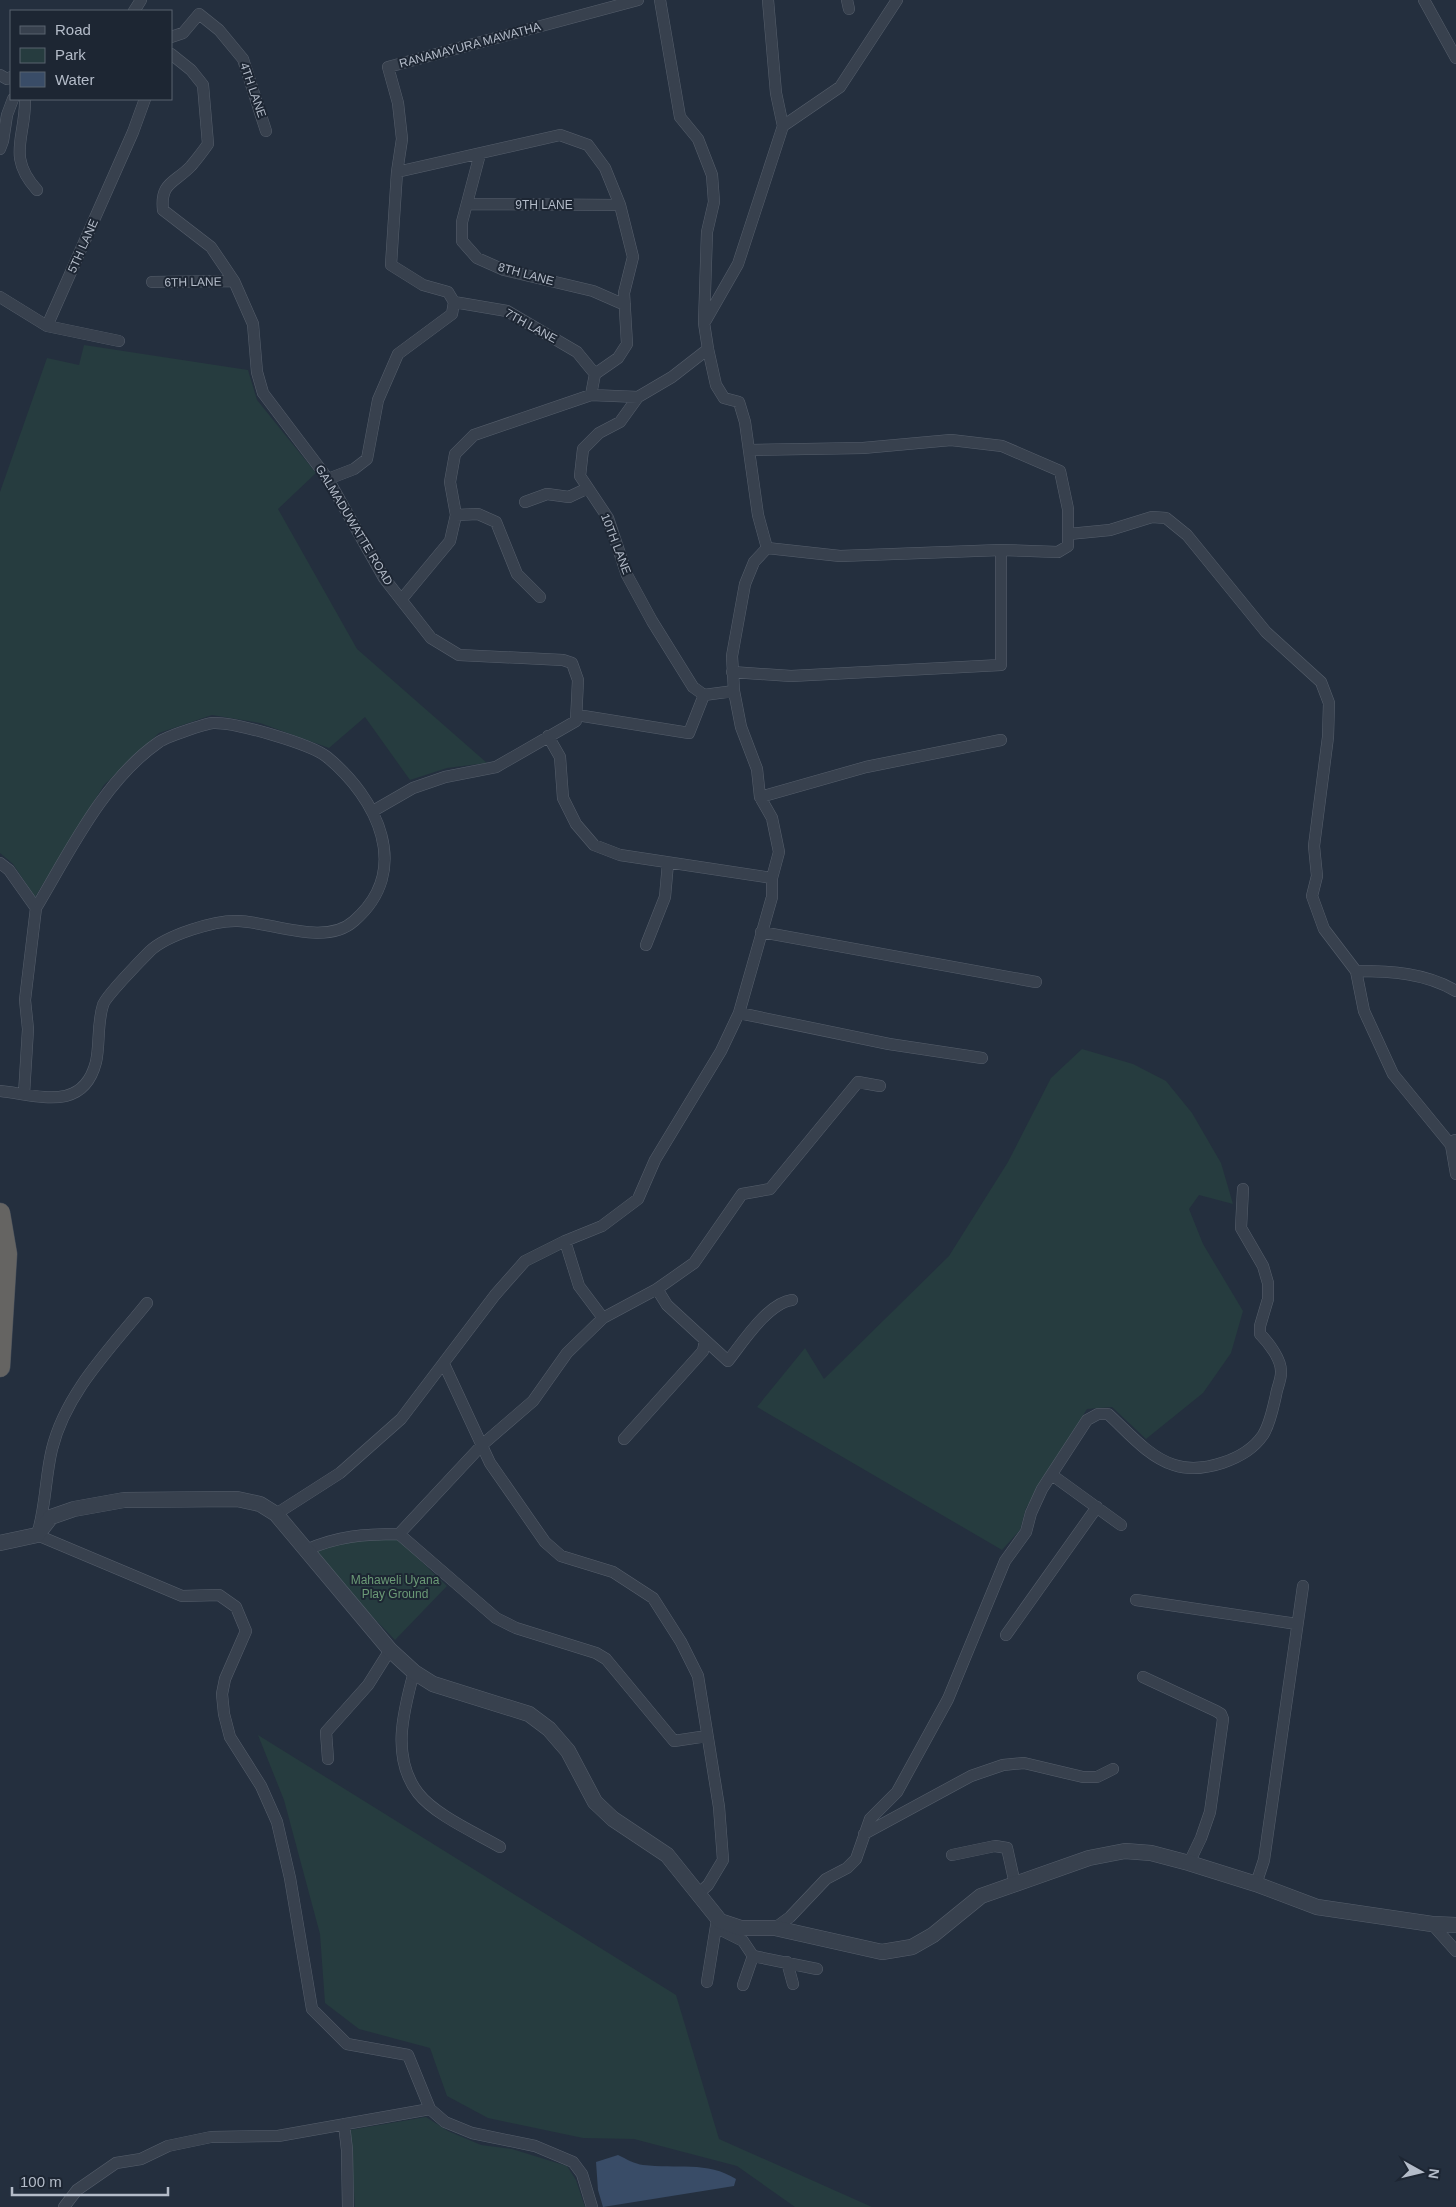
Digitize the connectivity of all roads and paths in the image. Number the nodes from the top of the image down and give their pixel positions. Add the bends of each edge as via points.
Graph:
1 (638, 0) edge
2 (660, 0) edge
3 (768, 0) edge
4 (898, 0) edge
5 (1424, 0) edge
6 (172, 37) edge
7 (172, 55) edge
8 (1456, 58) edge
9 (13, 100) edge
10 (25, 100) edge
11 (145, 100) edge
12 (783, 126) junction
13 (266, 131) dead end
14 (0, 149) edge
15 (480, 154) junction
16 (397, 172) junction
17 (37, 190) dead end
18 (467, 204) junction
19 (620, 205) junction
20 (234, 281) junction
21 (152, 282) dead end
22 (0, 297) edge
23 (454, 302) junction
24 (625, 305) junction
25 (704, 323) junction
26 (48, 326) junction
27 (118, 342) dead end
28 (708, 349) junction
29 (595, 374) junction
30 (591, 395) junction
31 (638, 397) junction
32 (748, 450) junction
33 (328, 479) junction
34 (588, 488) junction
35 (525, 502) dead end
36 (456, 515) junction
37 (1069, 534) junction
38 (767, 548) junction
39 (1001, 550) junction
40 (540, 597) dead end
41 (401, 600) junction
42 (732, 672) junction
43 (734, 691) junction
44 (704, 695) junction
45 (577, 715) junction
46 (548, 736) junction
47 (1001, 740) dead end
48 (760, 797) junction
49 (373, 811) junction
50 (0, 863) edge
51 (668, 863) junction
52 (772, 878) junction
53 (36, 908) junction
54 (761, 932) junction
55 (646, 945) dead end
56 (1356, 971) junction
57 (1036, 982) dead end
58 (1456, 991) edge
59 (738, 1013) junction
60 (982, 1058) dead end
61 (880, 1086) dead end
62 (0, 1091) edge
63 (24, 1094) junction
64 (1454, 1142) edge
65 (1456, 1174) edge
66 (1243, 1189) dead end
67 (0, 1213) edge
68 (565, 1241) junction
69 (657, 1289) junction
70 (792, 1300) dead end
71 (147, 1303) dead end
72 (603, 1318) junction
73 (705, 1340) junction
74 (444, 1364) junction
75 (0, 1367) edge
76 (624, 1439) dead end
77 (482, 1444) junction
78 (1052, 1475) junction
79 (1096, 1507) junction
80 (276, 1514) junction
81 (1122, 1525) dead end
82 (399, 1534) junction
83 (36, 1535) junction
84 (0, 1543) edge
85 (306, 1550) junction
86 (1303, 1586) dead end
87 (1136, 1600) dead end
88 (1297, 1624) junction
89 (1006, 1635) dead end
90 (390, 1650) junction
91 (414, 1672) junction
92 (1143, 1677) dead end
93 (707, 1736) junction
94 (328, 1759) dead end
95 (1113, 1769) dead end
96 (864, 1834) junction
97 (500, 1847) dead end
98 (952, 1855) dead end
99 (1189, 1863) junction
100 (1015, 1884) junction
101 (1256, 1884) junction
102 (698, 1894) junction
103 (718, 1920) junction
104 (1432, 1924) junction
105 (1456, 1925) edge
106 (776, 1928) junction
107 (1456, 1951) edge
108 (753, 1956) junction
109 (787, 1962) junction
110 (817, 1969) dead end
111 (707, 1982) dead end
112 (793, 1984) dead end
113 (743, 1985) dead end
114 (430, 2109) junction
115 (344, 2124) junction
116 (64, 2207) edge
117 (348, 2207) edge
118 (592, 2207) edge

1 - 16 street, RANAMAYURA MAWATHA via 388,67 398,103 402,139
2 - 25 street via 680,117 698,139 712,175 714,202 707,232
3 - 12 street via 776,93
4 - 12 street via 840,87
5 - 8 street
6 - 13 street, 4TH LANE via 183,33 199,14 219,30 243,59
7 - 20 street, GALMADUWATTE ROAD via 203,85 208,144 190,167 167,186 162,197 163,210 211,247
9 - 14 street
10 - 17 street via 19,156 25,177
11 - 26 street, 5TH LANE
12 - 25 street via 738,264
15 - 16 street
15 - 18 street, 8TH LANE
15 - 19 street via 560,135 588,145 606,168
16 - 23 street, RANAMAYURA MAWATHA via 391,265 423,285 448,292
18 - 19 street, 9TH LANE
18 - 24 street, 8TH LANE via 462,222 462,241 477,258 504,270 593,291
19 - 24 street via 633,257 624,293
20 - 21 street, 6TH LANE
20 - 33 street, GALMADUWATTE ROAD via 253,324 257,372 263,393
22 - 26 street
23 - 29 street, 7TH LANE via 507,310 577,352
23 - 33 street via 452,314 398,354 378,400 367,459 354,469
24 - 29 street via 627,344 618,358
25 - 28 street
26 - 27 street
28 - 31 street, 10TH LANE via 672,377
28 - 32 street via 716,385 724,398 738,402 745,422
29 - 30 street
30 - 31 street
30 - 36 street via 474,435 455,454 450,482
31 - 34 street, 10TH LANE via 620,422 598,433 583,449 580,476
32 - 37 street via 863,448 951,440 1002,446 1060,471 1068,509
32 - 38 street via 758,515
33 - 41 street, GALMADUWATTE ROAD via 384,578
34 - 35 street via 569,497 547,494
34 - 44 street, 10TH LANE via 608,518 627,575 652,621 693,687
36 - 40 street via 478,514 496,522 517,574
36 - 41 street via 450,542
37 - 39 street via 1068,546 1058,552
37 - 56 street via 1110,530 1152,517 1166,518 1187,535 1266,632 1321,682 1329,703 1328,737 1314,846 1317,876 1312,896 1324,929
38 - 39 street via 840,556
38 - 42 street via 754,562 745,584
39 - 42 street via 1001,665 792,676
41 - 45 street, GALMADUWATTE ROAD via 431,638 460,656 572,663 578,680
42 - 43 street
43 - 44 street
43 - 48 street via 741,727 757,769
44 - 45 street via 689,732
45 - 46 street via 576,721
46 - 49 street via 496,767 446,777 414,788
46 - 51 street via 560,757 563,798 576,824 594,845 620,855
47 - 48 street via 866,767
48 - 52 street via 772,818 779,852
49 - 53 street via 358,787 325,755 259,730 213,724 162,740 141,756 108,790
49 - 63 street via 385,846 385,869 382,884 354,922 340,929 314,933 236,921 187,930 152,949 103,1003 96,1063 77,1093 59,1099
50 - 53 street via 9,870
51 - 52 street
51 - 55 street via 665,897
52 - 54 street via 772,896
53 - 63 street via 25,1000 28,1029
54 - 57 street
54 - 59 street
56 - 58 street via 1391,971 1422,976
56 - 64 street via 1364,1011 1393,1074
59 - 60 street via 889,1044
59 - 68 street via 721,1051 655,1160 638,1199 602,1226
61 - 69 street via 858,1082 770,1190 742,1194 694,1263
62 - 63 street
64 - 65 street
66 - 78 street via 1241,1228 1263,1266 1268,1283 1260,1334 1272,1346 1282,1372 1263,1435 1242,1455 1216,1464 1196,1467 1174,1465 1139,1443 1108,1414 1098,1414 1087,1420
67 - 75 highway via 7,1254
68 - 72 street via 579,1286
68 - 74 street via 525,1261 495,1295
69 - 72 street
69 - 73 street via 666,1305
70 - 73 street via 782,1301 768,1313 728,1360
71 - 83 street via 74,1394 62,1419 52,1449 44,1513
72 - 77 street via 566,1353 533,1401
73 - 76 street via 703,1351
74 - 77 street
74 - 80 street via 401,1419 340,1473
77 - 82 street
77 - 93 street via 490,1463 545,1542 560,1556 613,1572 652,1598 681,1642 698,1676
78 - 79 street
78 - 96 street via 1031,1513 1026,1532 1005,1561 948,1699 897,1792 870,1819
79 - 81 street
79 - 89 street
80 - 83 street via 260,1504 237,1499 124,1500 74,1509 51,1517
80 - 85 street
82 - 85 street via 356,1534
82 - 93 street via 496,1618 516,1628 596,1653 606,1660 674,1741
83 - 84 street
83 - 114 street via 182,1596 218,1596 236,1607 246,1631 225,1679 222,1694 224,1714 230,1737 261,1786 277,1822 312,2009 347,2044 408,2055
85 - 90 street
86 - 88 street
87 - 88 street
88 - 101 street via 1264,1860
90 - 91 street
90 - 94 street via 368,1685 326,1732
91 - 97 street via 405,1703 400,1751 405,1772 418,1794 439,1811
91 - 102 street via 434,1684 529,1714 550,1729 568,1751 595,1802 613,1819 667,1855
92 - 99 street via 1216,1711 1223,1719 1210,1812
93 - 102 street via 722,1860 708,1885
95 - 96 street via 1096,1777 1083,1777 1024,1763 1003,1765 971,1776
96 - 106 street via 856,1859 826,1879
98 - 100 street via 995,1846 1008,1848
99 - 100 street via 1151,1853 1125,1851 1089,1858
99 - 101 street
100 - 106 street via 981,1896 933,1935 912,1947 882,1952
101 - 104 street via 1317,1907
102 - 103 street
103 - 106 street via 741,1928
103 - 108 street via 721,1930 743,1941
103 - 111 street
104 - 105 street
104 - 107 street
108 - 109 street
108 - 113 street
109 - 110 street
109 - 112 street
114 - 115 street
114 - 118 street via 445,2122 472,2133 535,2146 573,2162 582,2174
115 - 116 street via 278,2136 211,2137 168,2146 141,2159 116,2163 77,2190
115 - 117 street

